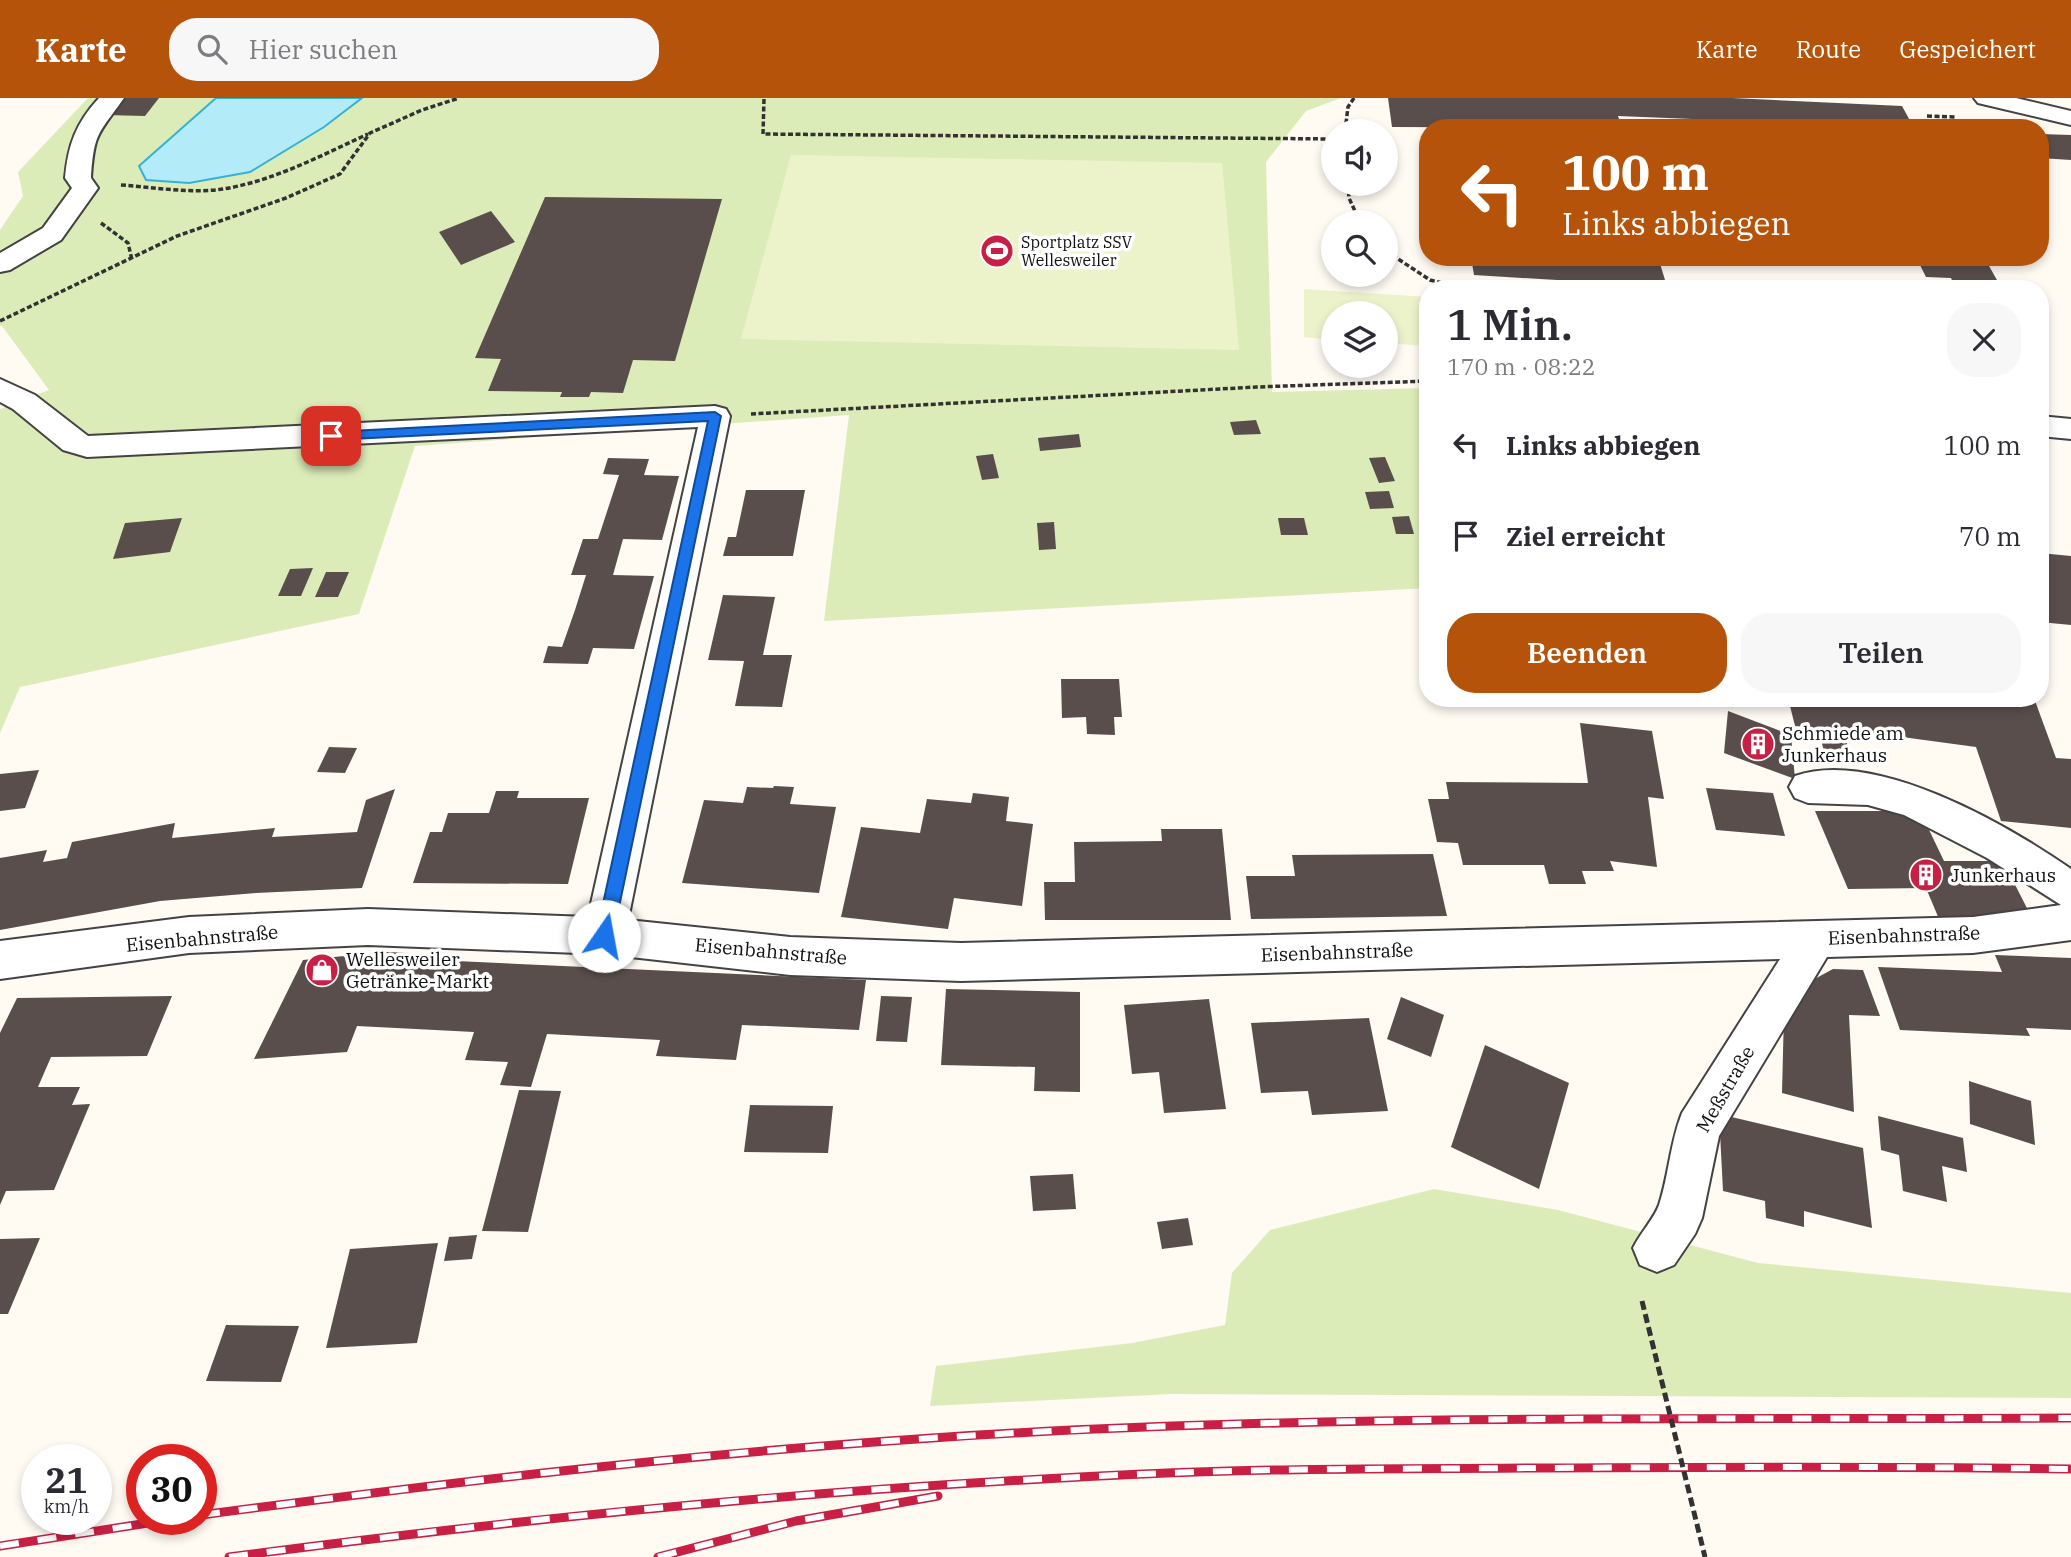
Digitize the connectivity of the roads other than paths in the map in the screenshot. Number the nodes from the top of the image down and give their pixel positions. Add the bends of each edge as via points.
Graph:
1 (112, 98) edge
2 (1986, 98) edge
3 (2071, 118) edge
4 (0, 264) edge
5 (0, 388) edge
6 (2049, 427) edge
7 (2071, 429) edge
8 (1808, 787) dead end
9 (2071, 891) edge
10 (2071, 922) edge
11 (604, 936) junction
12 (1816, 938) junction
13 (3, 965) edge
14 (1657, 1248) dead end

1 - 4 street via 83,134 78,178 85,188 75,204 52,234
2 - 3 street
5 - 11 street via 74,443 87,447 715,416
6 - 7 street
8 - 9 street via 1869,789 1921,805 2035,865
10 - 12 street, Eisenbahnstraße via 1973,935
11 - 12 street, Eisenbahnstraße via 790,956 961,962
11 - 13 street, Eisenbahnstraße via 368,927 190,935
12 - 14 street, Meßstraße via 1698,1129 1679,1218

